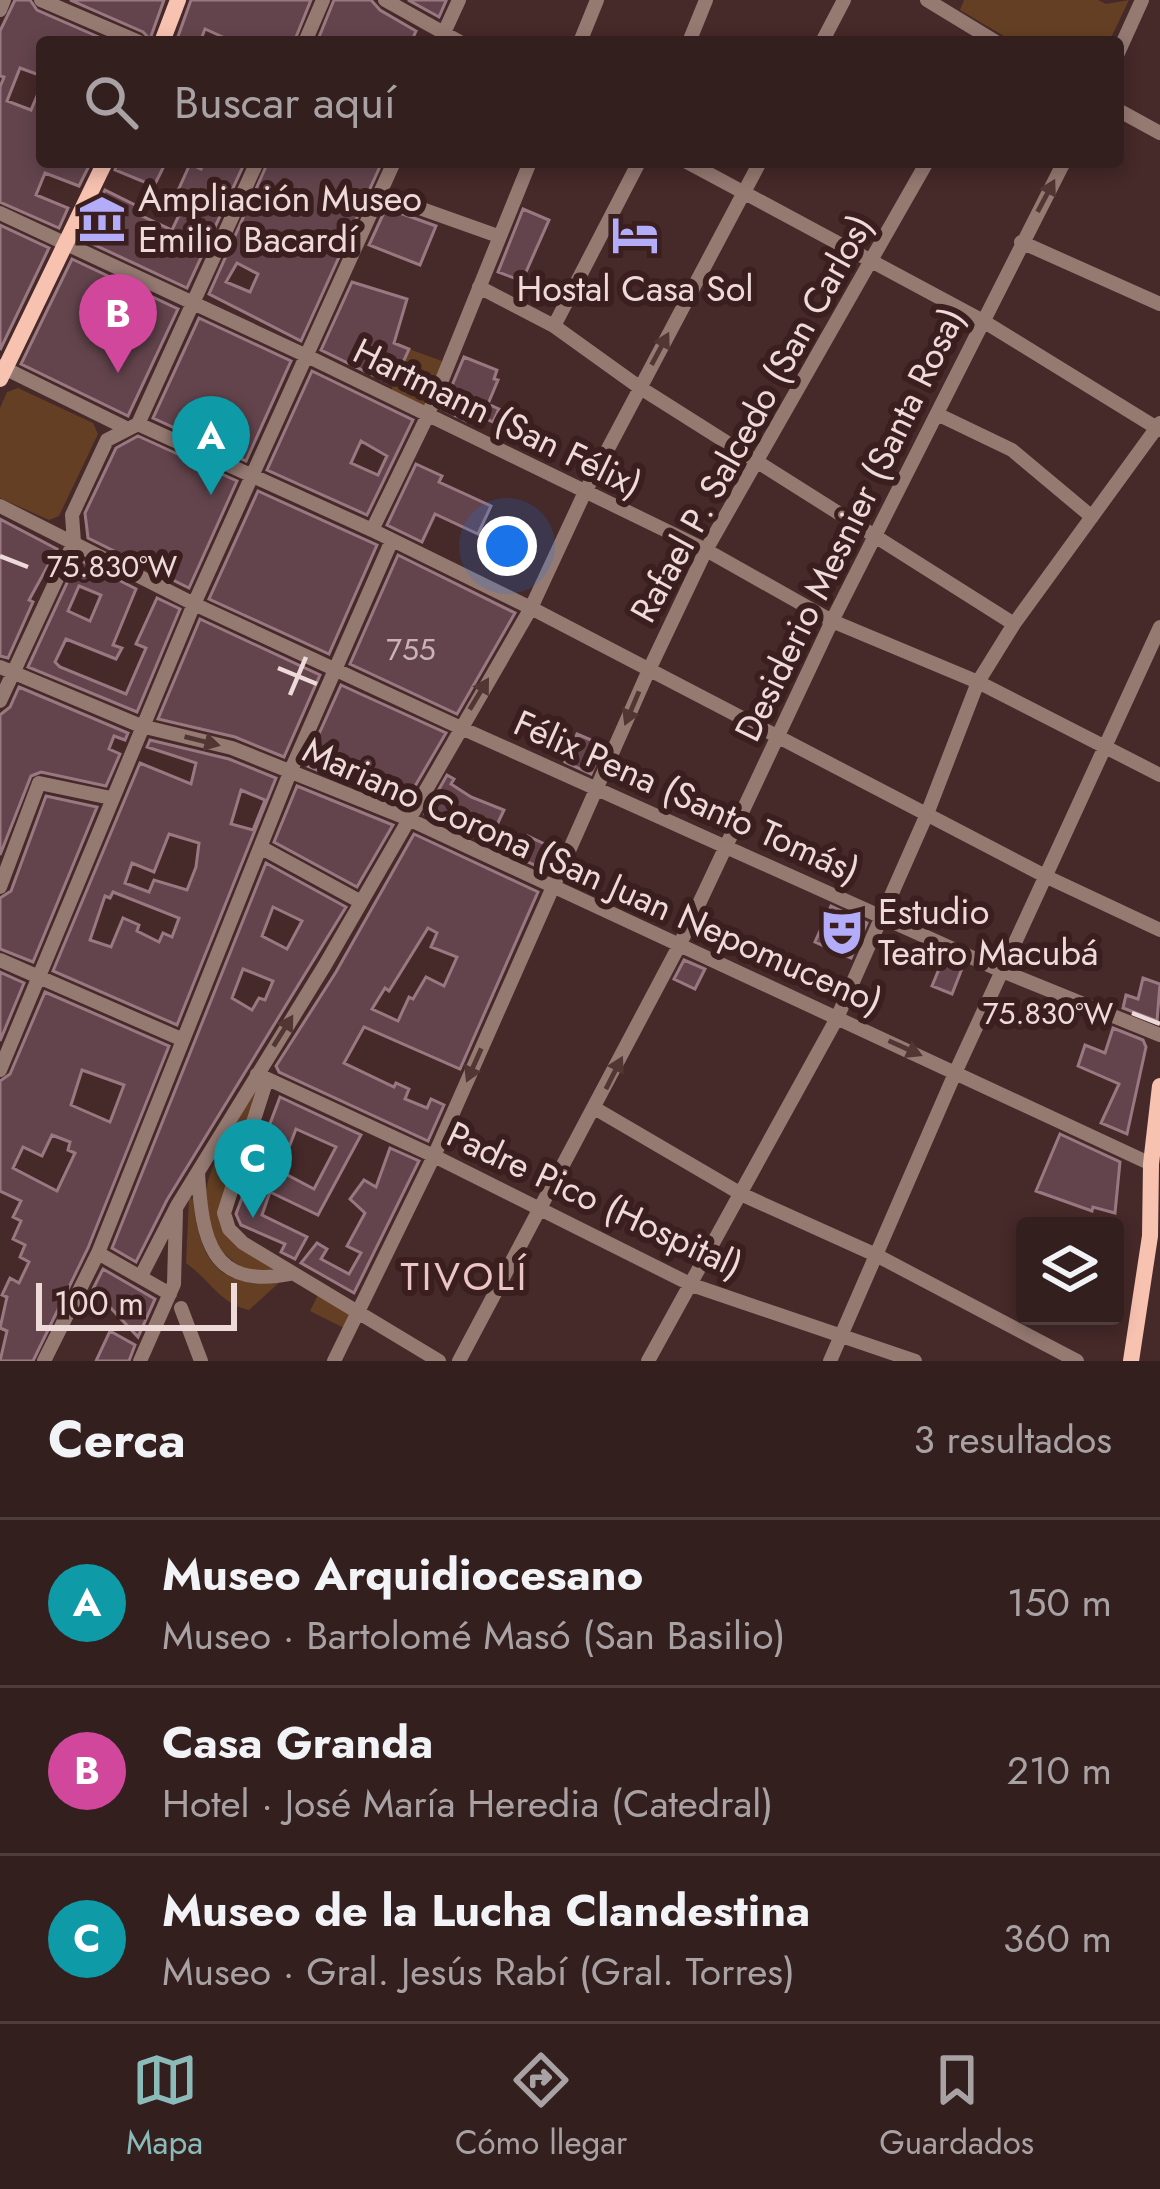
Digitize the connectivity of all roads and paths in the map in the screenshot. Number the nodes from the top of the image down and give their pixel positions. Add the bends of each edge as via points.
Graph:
1 (4, 0) edge
2 (41, 0) edge
3 (178, 0) edge
4 (323, 0) edge
5 (385, 0) edge
6 (459, 0) edge
7 (597, 0) edge
8 (706, 0) edge
9 (844, 0) edge
10 (927, 0) edge
11 (1142, 0) edge
12 (0, 10) edge
13 (125, 36) edge
14 (165, 36) edge
15 (308, 36) edge
16 (439, 36) edge
17 (443, 36) edge
18 (582, 36) edge
19 (691, 36) edge
20 (825, 36) edge
21 (983, 36) edge
22 (1124, 40) edge
23 (1124, 113) edge
24 (1160, 133) edge
25 (102, 168) edge
26 (254, 168) edge
27 (386, 168) edge
28 (527, 168) edge
29 (636, 168) edge
30 (698, 168) edge
31 (757, 168) edge
32 (924, 168) edge
33 (1061, 168) edge
34 (743, 193) junction
35 (380, 194) junction
36 (0, 213) edge
37 (498, 236) junction
38 (1022, 242) junction
39 (66, 243) junction
40 (870, 262) junction
41 (479, 287) junction
42 (194, 302) junction
43 (1160, 304) edge
44 (983, 321) junction
45 (554, 326) junction
46 (309, 357) junction
47 (2, 372) edge
48 (640, 387) junction
49 (938, 414) junction
50 (427, 417) junction
51 (132, 426) junction
52 (1159, 427) edge
53 (757, 459) junction
54 (253, 477) junction
55 (584, 494) junction
56 (0, 506) edge
57 (72, 515) junction
58 (1092, 517) junction
59 (46, 529) junction
60 (372, 530) junction
61 (875, 538) junction
62 (392, 540) junction
63 (74, 542) junction
64 (706, 550) junction
65 (194, 604) junction
66 (531, 608) junction
67 (832, 621) junction
68 (1014, 624) junction
69 (1160, 627) edge
70 (334, 669) junction
71 (7, 670) edge
72 (648, 672) junction
73 (978, 682) junction
74 (0, 701) edge
75 (141, 726) junction
76 (460, 727) junction
77 (776, 736) junction
78 (1104, 748) junction
79 (291, 770) junction
80 (1160, 775) edge
81 (598, 787) junction
82 (111, 798) junction
83 (927, 814) junction
84 (406, 818) junction
85 (726, 844) junction
86 (262, 848) junction
87 (1047, 877) junction
88 (553, 885) junction
89 (0, 887) edge
90 (362, 902) junction
91 (883, 917) junction
92 (1160, 931) edge
93 (680, 944) junction
94 (0, 960) edge
95 (1002, 971) junction
96 (40, 975) junction
97 (837, 1018) junction
98 (1160, 1035) edge
99 (181, 1039) junction
100 (1, 1067) edge
101 (956, 1071) junction
102 (262, 1077) junction
103 (1160, 1086) edge
104 (596, 1108) junction
105 (434, 1156) junction
106 (198, 1174) junction
107 (1156, 1189) edge
108 (743, 1195) junction
109 (177, 1206) junction
110 (541, 1211) junction
111 (1155, 1233) edge
112 (98, 1253) junction
113 (876, 1255) junction
114 (290, 1274) junction
115 (141, 1276) junction
116 (692, 1285) junction
117 (170, 1294) junction
118 (181, 1308) dead end
119 (358, 1311) junction
120 (842, 1334) junction
121 (44, 1361) edge
122 (140, 1361) edge
123 (201, 1361) edge
124 (334, 1361) edge
125 (439, 1361) edge
126 (459, 1361) edge
127 (648, 1361) edge
128 (830, 1361) edge
129 (915, 1361) edge
130 (1077, 1361) edge
131 (1131, 1361) edge

1 - 12 street
2 - 13 street
3 - 14 main road
4 - 15 street
5 - 16 street
6 - 17 street
7 - 18 street
8 - 19 street
9 - 20 street
10 - 21 street
11 - 22 street
23 - 24 street
25 - 39 main road
26 - 42 street
27 - 35 street
28 - 37 street
29 - 45 street
30 - 34 street
31 - 34 street
32 - 40 street, Rafael P. Salcedo (San Carlos)
38 -> 33 street, Desiderio Mesnier (Santa Rosa)
34 - 40 street
48 -> 34 street
35 - 37 street
35 - 46 street
36 - 39 street, Hartmann (San Félix)
37 - 41 street
38 - 43 street
38 - 44 street, Desiderio Mesnier (Santa Rosa)
39 - 42 street, Hartmann (San Félix)
39 - 47 main road
40 - 44 street
40 - 53 street, Rafael P. Salcedo (San Carlos)
41 - 45 street
41 - 50 street
42 - 46 street, Hartmann (San Félix)
42 - 51 street
44 - 49 street, Desiderio Mesnier (Santa Rosa)
44 - 52 street
45 - 48 street
46 - 50 street, Hartmann (San Félix)
46 - 54 street
47 - 51 street
48 - 53 street
48 - 55 street
49 - 58 street via 1012,450
49 - 61 street, Desiderio Mesnier (Santa Rosa)
50 - 55 street, Hartmann (San Félix)
50 - 60 street
51 - 54 street
51 - 57 street via 107,440
52 - 58 street
53 - 61 street
53 - 64 street, Rafael P. Salcedo (San Carlos)
54 - 60 street
54 - 65 street
55 - 64 street, Hartmann (San Félix)
55 - 66 street
56 - 59 street, Félix Pena (Santo Tomás)
57 - 59 street
57 - 63 street
58 - 68 street
59 - 63 street, Félix Pena (Santo Tomás)
60 - 62 street
61 - 67 street, Desiderio Mesnier (Santa Rosa)
61 - 68 street
62 - 66 street
62 - 70 street
63 - 65 street, Félix Pena (Santo Tomás)
63 - 71 street
64 - 67 street, Hartmann (San Félix)
64 - 72 street, Rafael P. Salcedo (San Carlos)
65 - 70 street, Félix Pena (Santo Tomás)
65 - 75 street
66 - 72 street
76 -> 66 street
67 - 73 street, Hartmann (San Félix)
67 - 77 street, Desiderio Mesnier (Santa Rosa)
68 - 73 street
69 - 78 street
70 - 76 street, Félix Pena (Santo Tomás)
70 - 79 street
71 - 74 street
71 - 75 street, Mariano Corona (San Juan Nepomuceno)
72 - 77 street
72 -> 81 street, Rafael P. Salcedo (San Carlos)
73 - 78 street, Hartmann (San Félix)
73 - 83 street
75 -> 79 street, Mariano Corona (San Juan Nepomuceno)
75 - 82 street
76 - 81 street, Félix Pena (Santo Tomás)
76 - 84 street
77 - 83 street
77 - 85 street, Desiderio Mesnier (Santa Rosa)
78 - 80 street, Hartmann (San Félix)
78 - 87 street
79 - 84 street, Mariano Corona (San Juan Nepomuceno)
79 - 86 street
81 - 85 street, Félix Pena (Santo Tomás)
81 - 88 street, Rafael P. Salcedo (San Carlos)
82 - 89 street via 39,783
82 - 96 street
83 - 87 street
83 - 91 street
84 - 88 street, Mariano Corona (San Juan Nepomuceno)
84 - 90 street
85 - 91 street, Félix Pena (Santo Tomás)
85 - 93 street, Desiderio Mesnier (Santa Rosa)
86 - 90 street
86 - 99 street
87 - 92 street
87 - 95 street
88 - 93 street, Mariano Corona (San Juan Nepomuceno)
88 -> 105 street, Rafael P. Salcedo (San Carlos)
102 -> 90 street
91 - 95 street, Félix Pena (Santo Tomás)
91 - 97 street
93 - 97 street, Mariano Corona (San Juan Nepomuceno)
104 -> 93 street, Desiderio Mesnier (Santa Rosa)
94 - 96 street
95 - 98 street, Félix Pena (Santo Tomás)
95 - 101 street
96 - 99 street
96 - 100 street
97 -> 101 street, Mariano Corona (San Juan Nepomuceno)
97 - 108 street
99 - 112 street
101 - 107 street, Mariano Corona (San Juan Nepomuceno)
101 - 113 street
102 - 105 street, Padre Pico (Hospital)
102 - 106 street
102 - 114 street via 224,1213 243,1243
103 - 107 main road
104 - 108 street
104 - 110 street, Desiderio Mesnier (Santa Rosa)
105 - 110 street, Padre Pico (Hospital)
105 - 119 street, Rafael P. Salcedo (San Carlos)
106 - 109 street
106 - 114 street via 201,1224 227,1267 260,1280
107 - 111 main road
108 - 113 street
108 - 116 street
109 - 115 street
109 - 117 street
110 - 116 street, Padre Pico (Hospital)
110 - 126 street, Desiderio Mesnier (Santa Rosa)
111 - 131 main road
112 - 115 street
112 - 121 street
113 - 120 street
113 - 130 street
114 - 119 street
115 - 117 street
116 - 120 street, Padre Pico (Hospital)
116 - 127 street
117 - 122 street
118 - 123 street
119 - 124 street, Rafael P. Salcedo (San Carlos)
119 - 125 street
120 - 128 street
120 - 129 street, Padre Pico (Hospital)

